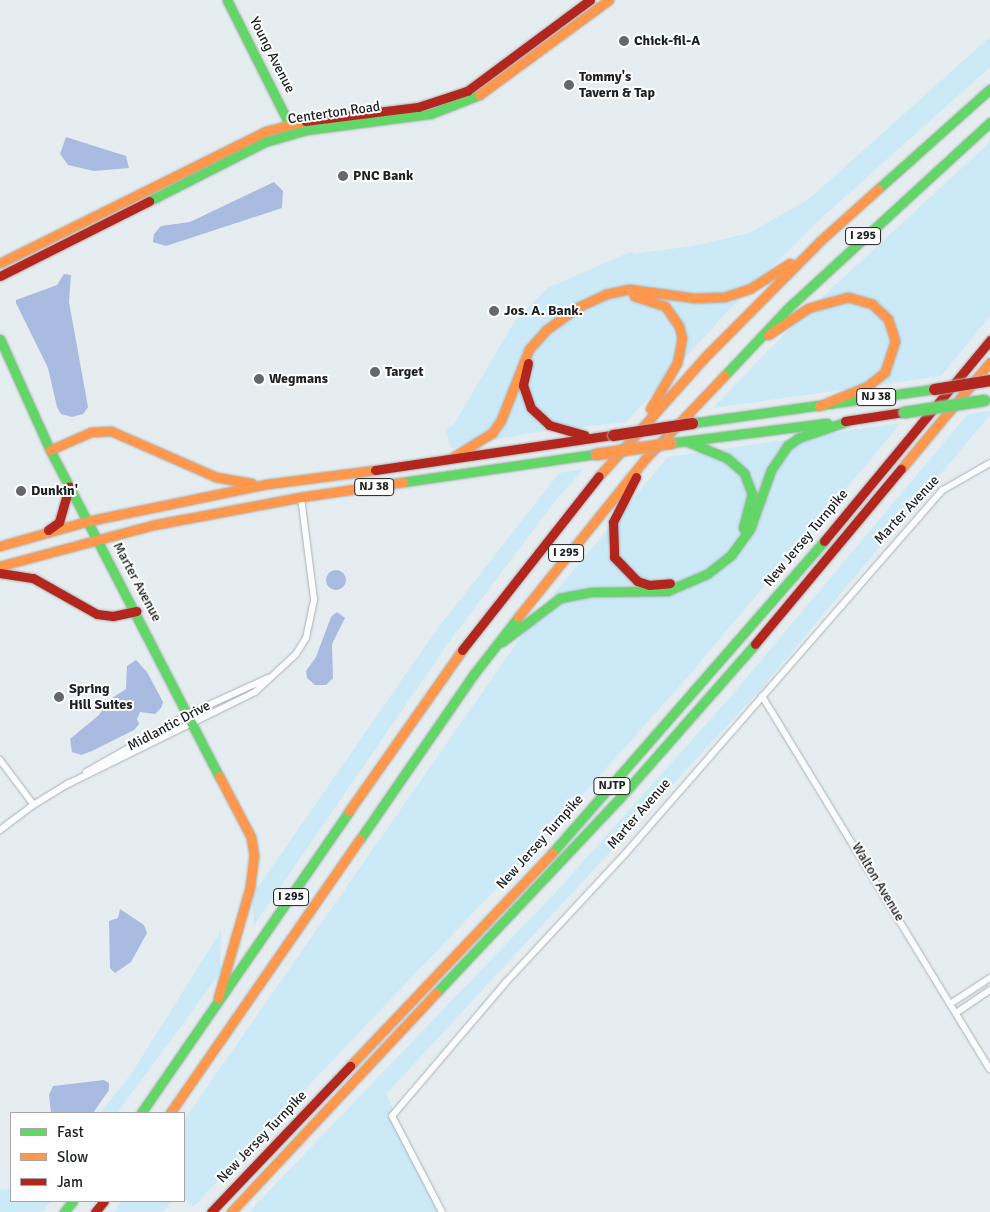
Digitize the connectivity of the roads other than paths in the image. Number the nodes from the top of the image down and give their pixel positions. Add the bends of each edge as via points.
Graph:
1 (227, 0) edge
2 (590, 0) edge
3 (609, 0) edge
4 (990, 89) edge
5 (990, 122) edge
6 (289, 124) junction
7 (820, 242) junction
8 (0, 263) edge
9 (1, 277) edge
10 (0, 339) edge
11 (990, 340) edge
12 (740, 356) junction
13 (990, 362) edge
14 (990, 380) edge
15 (987, 400) edge
16 (819, 406) junction
17 (851, 420) junction
18 (638, 430) junction
19 (608, 435) junction
20 (686, 441) junction
21 (50, 450) junction
22 (644, 459) junction
23 (443, 462) junction
24 (990, 462) edge
25 (267, 484) junction
26 (69, 486) junction
27 (301, 497) junction
28 (88, 521) junction
29 (42, 533) junction
30 (96, 538) junction
31 (0, 546) edge
32 (0, 566) edge
33 (0, 573) edge
34 (136, 612) junction
35 (491, 650) junction
36 (276, 675) junction
37 (762, 696) junction
38 (189, 719) junction
39 (0, 760) edge
40 (66, 785) junction
41 (34, 804) junction
42 (0, 830) edge
43 (990, 978) edge
44 (990, 990) edge
45 (950, 1004) junction
46 (214, 1011) junction
47 (956, 1013) junction
48 (990, 1069) edge
49 (142, 1112) edge
50 (171, 1112) edge
51 (72, 1202) edge
52 (103, 1202) edge
53 (64, 1212) edge
54 (95, 1212) edge
55 (211, 1212) edge
56 (231, 1212) edge
57 (442, 1212) edge

1 - 6 main road, Young Avenue
2 - 6 main road, Centerton Road via 489,78 455,96 418,107
3 - 9 main road, Centerton Road via 499,83 467,102 430,114 306,130 266,142
4 - 7 main road, I 295
5 - 12 main road, I 295 via 839,258
6 - 8 main road, Centerton Road via 251,137
7 - 18 main road, I 295
7 - 23 main road via 763,281 724,297 695,298 629,289 606,294 576,308 546,330 529,349 501,420 492,434
10 - 21 main road, Marter Avenue
11 - 55 main road, New Jersey Turnpike / NJTP via 772,602 633,762 526,881
12 - 16 main road via 795,316 821,303 848,297 872,304 888,319 893,330 895,340 886,372 868,386
12 - 22 main road, I 295
13 - 56 main road, New Jersey Turnpike / NJTP via 752,647 620,799
14 - 16 main road, NJ 38, bridge
15 - 17 main road, NJ 38, bridge
16 - 19 main road, NJ 38, bridge
17 - 20 main road, NJ 38
17 - 35 main road via 798,438 787,446 771,470 750,529 731,555 707,574 667,591 590,592 560,598
18 - 19 main road via 677,363 682,338 679,326 665,306 642,296 629,296 599,302 557,327 536,348 524,372 526,397 540,417 561,430
18 - 46 main road, I 295 via 521,572 454,662
19 - 23 main road, NJ 38
20 - 22 main road via 736,464 750,483 752,506 743,529 725,550 701,570 674,582 649,585 637,581 620,566 611,546 613,522
20 - 27 main road, NJ 38, bridge
21 - 25 main road via 91,432 112,431 216,477 240,483
21 - 26 main road, Marter Avenue
22 - 35 main road, I 295
23 - 25 main road, NJ 38
24 - 37 street, Marter Avenue via 943,490
25 - 28 main road, NJ 38
26 - 28 main road, Marter Avenue
26 - 29 main road via 67,504 59,522
27 - 30 main road, NJ 38
27 - 36 street, Midlantic Drive via 314,599 312,616 306,638
28 - 29 main road, NJ 38
28 - 30 main road, Marter Avenue
29 - 31 main road, NJ 38
30 - 32 main road, NJ 38
30 - 34 main road, Marter Avenue
33 - 34 main road via 33,578 96,614 113,616
34 - 38 main road, Marter Avenue
35 - 50 main road, I 295
36 - 38 street, Midlantic Drive
36 - 38 street, Midlantic Drive via 255,692
37 - 45 street, Walton Avenue
37 - 57 street, Marter Avenue via 625,854 506,982 392,1116
38 - 40 street, Midlantic Drive
38 - 40 street, Midlantic Drive
38 - 46 main road, Marter Avenue via 251,838 254,856 250,887
39 - 41 street
40 - 41 street, Midlantic Drive
41 - 42 street, Midlantic Drive
43 - 45 street
44 - 47 street
45 - 47 street, Walton Avenue
46 - 49 main road, I 295
47 - 48 street, Walton Avenue
51 - 53 main road
52 - 54 main road

